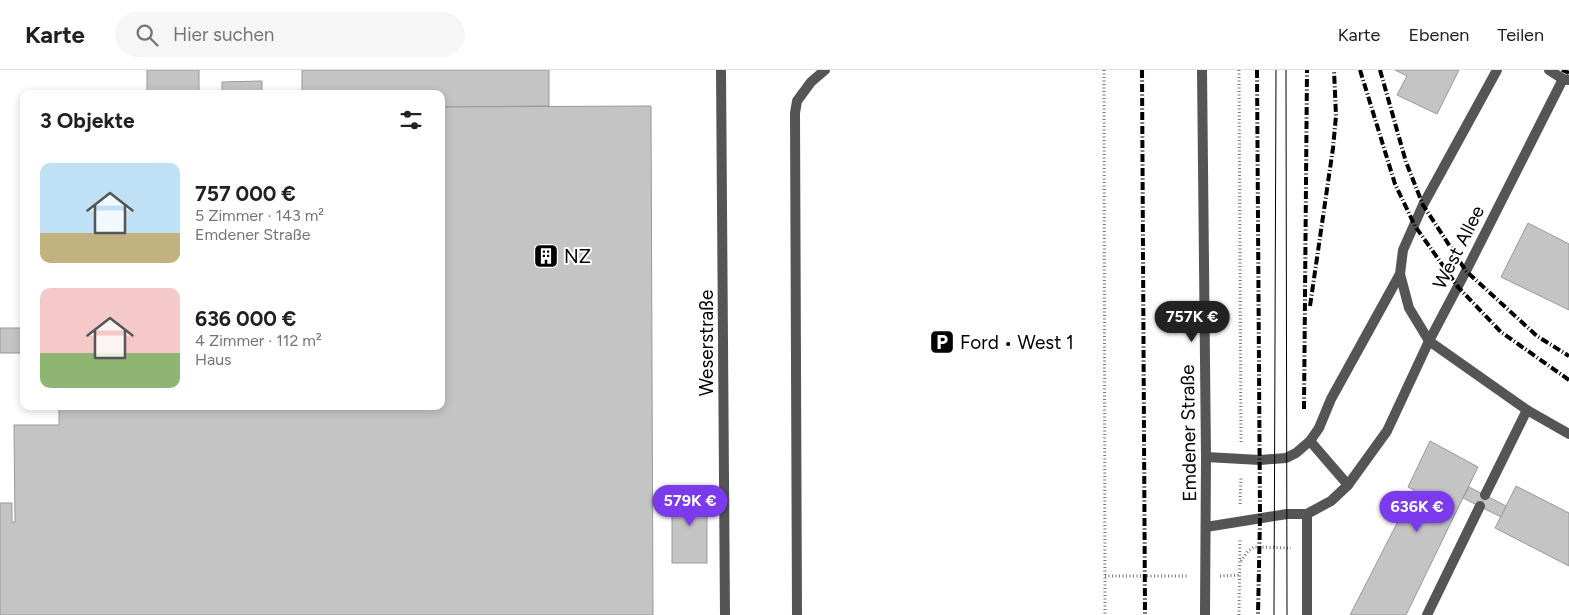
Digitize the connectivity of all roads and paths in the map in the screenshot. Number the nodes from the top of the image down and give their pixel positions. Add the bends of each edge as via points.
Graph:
1 (721, 70) edge
2 (825, 70) edge
3 (1104, 70) edge
4 (1202, 70) edge
5 (1239, 70) edge
6 (1496, 70) edge
7 (1549, 70) edge
8 (1566, 80) edge
9 (1400, 274) junction
10 (1429, 341) junction
11 (1527, 410) junction
12 (1569, 434) edge
13 (1310, 442) junction
14 (1206, 457) junction
15 (1242, 459) junction
16 (1348, 485) junction
17 (1485, 495) dead end
18 (1480, 506) dead end
19 (1307, 514) junction
20 (1240, 521) junction
21 (1206, 526) junction
22 (1307, 547) junction
23 (1240, 562) junction
24 (1240, 575) junction
25 (1105, 576) junction
26 (1206, 576) junction
27 (725, 615) edge
28 (797, 615) edge
29 (1105, 615) edge
30 (1205, 615) edge
31 (1239, 615) edge
32 (1307, 615) edge
33 (1427, 615) edge

1 - 27 street, Weserstraße
2 - 28 street via 811,82 794,113
3 - 25 path
4 - 14 street, Emdener Straße
5 - 15 path
6 - 9 street via 1424,205 1403,250
7 - 8 street
8 - 10 street, West Allee
9 - 10 street via 1409,308
9 - 13 street
10 - 11 street
10 - 16 street, West Allee via 1387,431
11 - 12 street
11 - 17 street
13 - 15 street via 1286,458
13 - 16 street
14 - 15 street
14 - 21 street, Emdener Straße
15 - 20 path
16 - 19 street, West Allee via 1331,501
18 - 33 street
19 - 20 street
19 - 22 street
20 - 21 street
20 - 23 path
21 - 26 street, Emdener Straße
22 - 23 path via 1254,547
22 - 32 street
23 - 24 path
24 - 26 path
24 - 31 path
25 - 26 path
25 - 29 path
26 - 30 street, Emdener Straße

